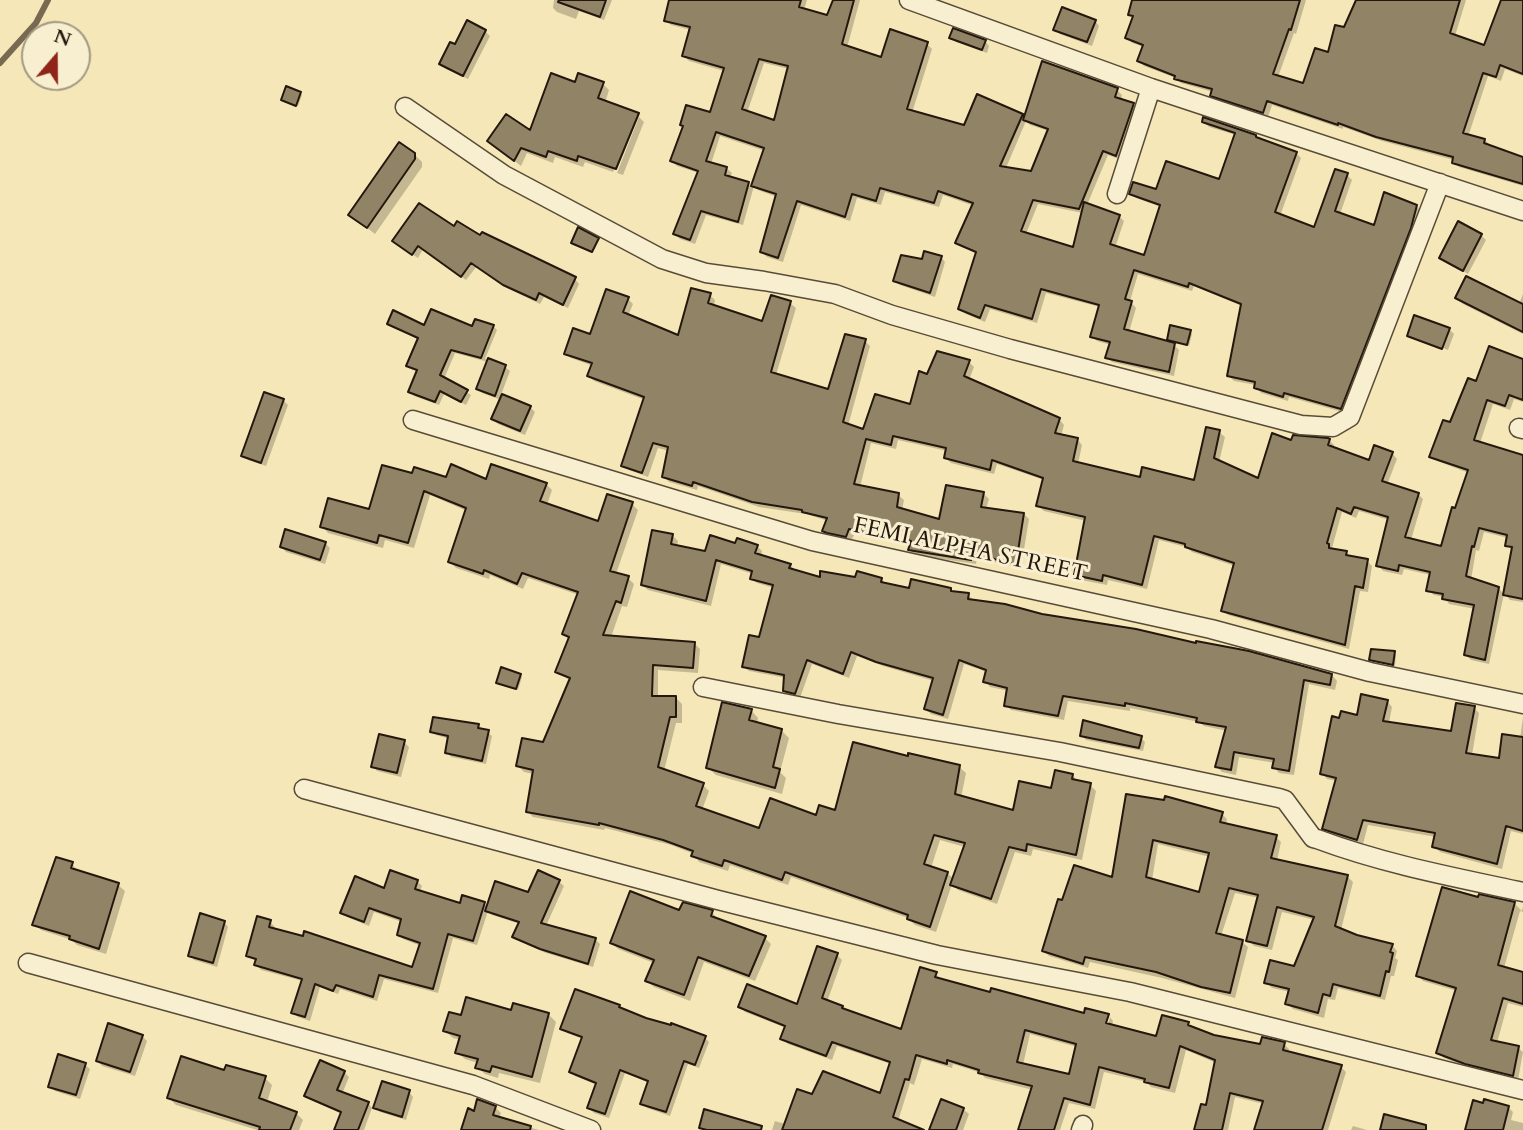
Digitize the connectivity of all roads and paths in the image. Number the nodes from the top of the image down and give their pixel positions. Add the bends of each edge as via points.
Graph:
1 (909, 0) edge
2 (1151, 88) junction
3 (405, 107) dead end
4 (1440, 183) junction
5 (1117, 194) dead end
6 (1523, 211) edge
7 (413, 420) dead end
8 (704, 687) dead end
9 (1523, 704) edge
10 (304, 789) dead end
11 (1523, 892) edge
12 (28, 963) dead end
13 (1523, 1090) edge
14 (592, 1130) edge

1 - 2 street
2 - 4 street
2 - 5 street
3 - 4 street via 504,175 662,259 706,273 835,294 1010,349 1311,426 1333,427 1350,417
4 - 6 street
7 - 9 street, FEMI ALPHA STREET via 812,541
8 - 11 street via 1060,751 1279,798 1313,838 1358,855
10 - 13 street via 937,955 1130,992
12 - 14 street via 473,1086

